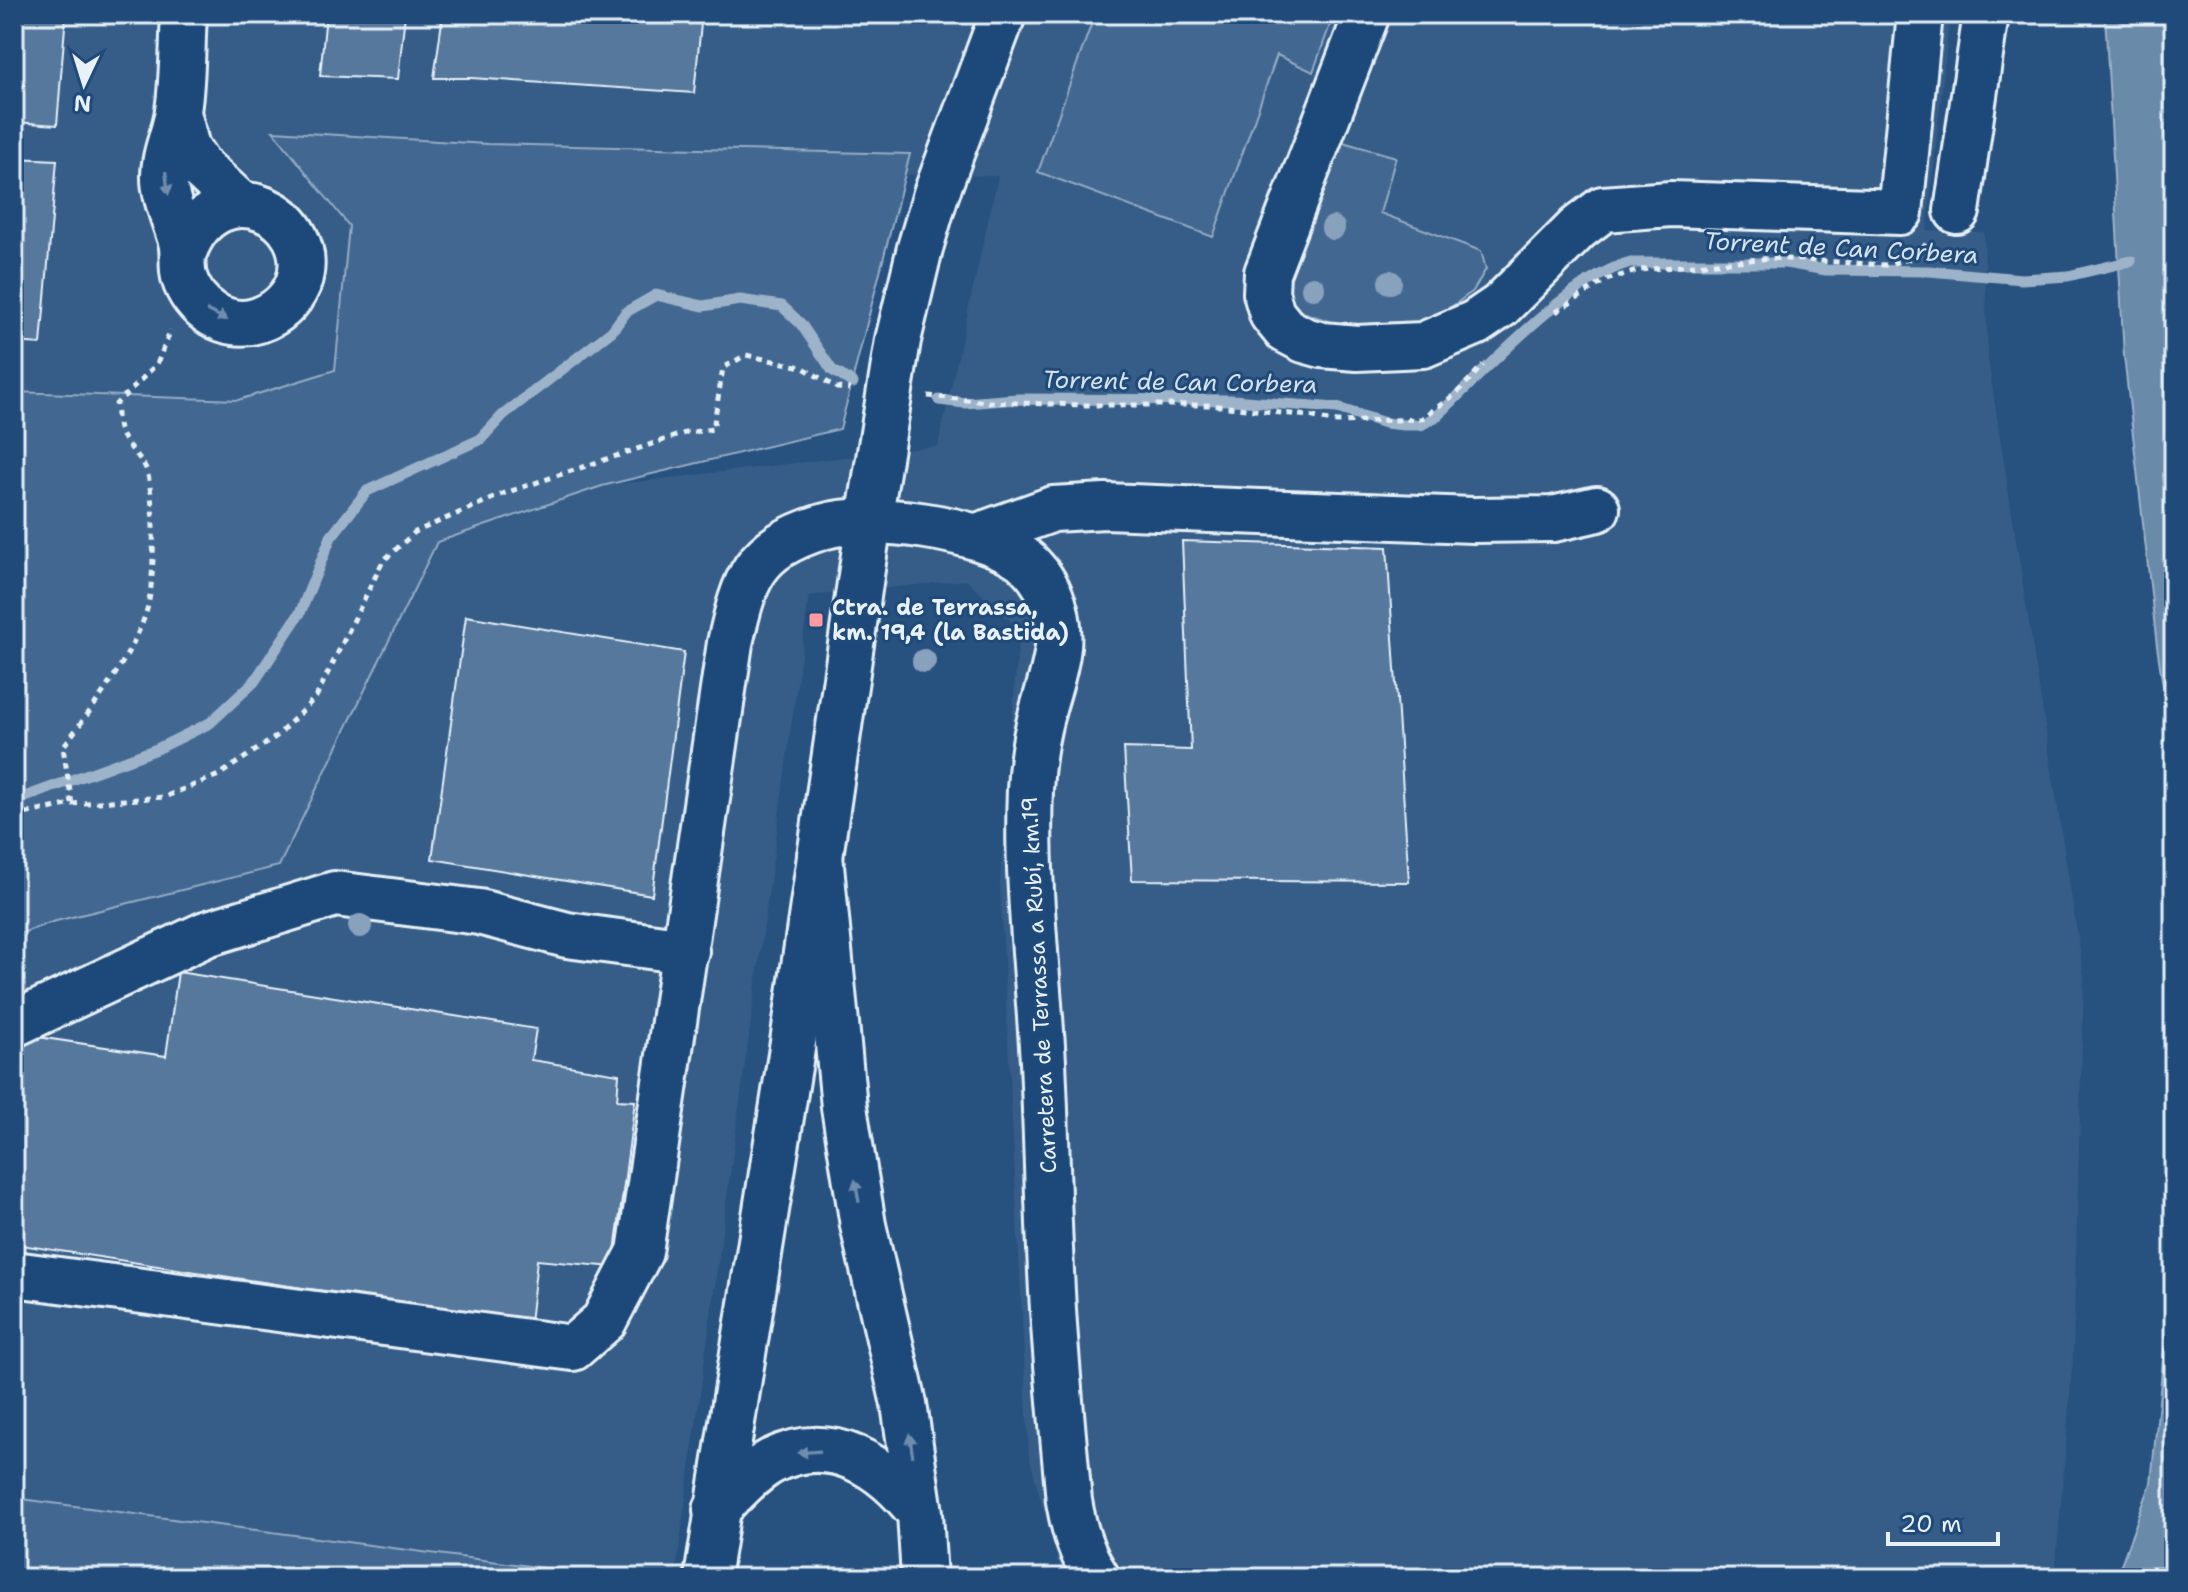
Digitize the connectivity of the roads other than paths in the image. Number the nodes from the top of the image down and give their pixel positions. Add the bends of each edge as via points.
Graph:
1 (184, 14) edge
2 (1003, 14) edge
3 (1367, 14) edge
4 (1920, 14) edge
5 (1986, 14) edge
6 (178, 113) junction
7 (240, 204) junction
8 (1957, 211) road end
9 (186, 271) junction
10 (1597, 509) dead end
11 (869, 521) junction
12 (975, 537) junction
13 (820, 855) junction
14 (686, 951) junction
15 (14, 1024) edge
16 (14, 1274) edge
17 (716, 1510) junction
18 (920, 1513) junction
19 (707, 1578) edge
20 (924, 1578) edge
21 (1097, 1578) edge

1 - 6 main road
2 - 11 main road via 920,248 898,340
3 - 4 main road via 1267,273 1266,293 1272,314 1285,330 1322,345 1357,348 1423,345 1475,323 1603,209 1671,204 1900,212
5 - 8 main road
6 - 7 main road via 187,148 199,166
6 -> 9 main road via 163,178
7 - 9 main road via 203,218 190,234
9 -> 7 main road via 201,307 217,318 236,323 265,317 288,301 301,266 291,229 259,207
10 - 12 main road via 1553,519 1473,520 1105,506 1053,509
11 - 12 main road, Carretera de Terrassa a Rubí, km.19
11 - 13 main road
11 - 14 main road, Carretera de Terrassa a Rubí, km.19 via 827,525 778,544 743,589 730,643
12 - 21 main road, Carretera de Terrassa a Rubí, km.19 via 1022,558 1049,593 1057,617 1060,644 1033,755 1029,835 1065,1456 1075,1533
13 - 17 main road
18 -> 13 main road via 904,1404 853,1171
14 - 15 main road via 567,935 479,912 335,894 206,934
14 - 16 main road, Carretera de Terrassa a Rubí, km.19 via 640,1252 604,1321 573,1348
18 -> 17 main road via 865,1461 831,1451 790,1454 769,1462
17 - 19 main road
18 - 20 main road

